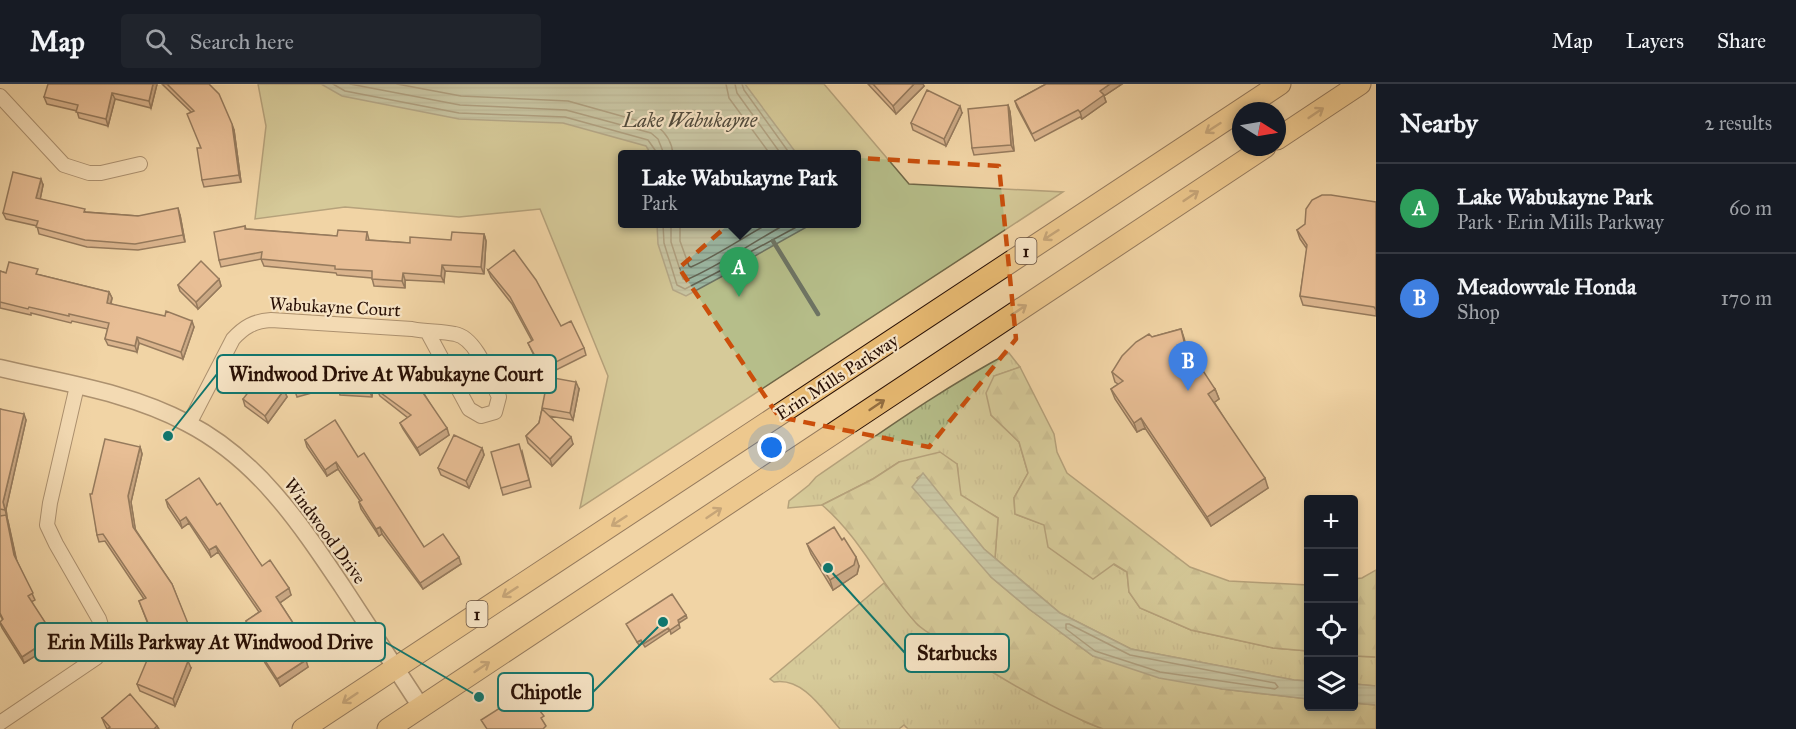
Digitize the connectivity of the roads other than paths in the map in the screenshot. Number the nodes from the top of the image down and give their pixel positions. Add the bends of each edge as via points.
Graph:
1 (1280, 84) edge
2 (1360, 84) edge
3 (0, 96) edge
4 (1286, 133) edge
5 (1251, 156) edge
6 (140, 164) dead end
7 (428, 333) junction
8 (0, 368) edge
9 (77, 386) junction
10 (189, 423) junction
11 (396, 668) junction
12 (421, 707) junction
13 (0, 723) edge
14 (303, 729) edge
15 (388, 729) edge

1 -> 11 main road, Erin Mills Parkway / 1
4 -> 2 main road
3 - 6 street via 64,165 101,173
12 -> 5 main road
7 - 7 street, Wabukayne Court via 469,410 481,416 495,411 499,398 472,344 457,334
7 - 10 street, Wabukayne Court via 271,320 249,325 233,339
8 - 9 street, Windwood Drive
9 - 10 street, Windwood Drive via 136,401
9 - 13 street via 47,525 99,619 103,645 96,658
10 - 11 street, Windwood Drive via 245,463 269,486 305,530
11 - 12 street, Windwood Drive
11 -> 14 main road, Erin Mills Parkway / 1
12 - 15 main road

